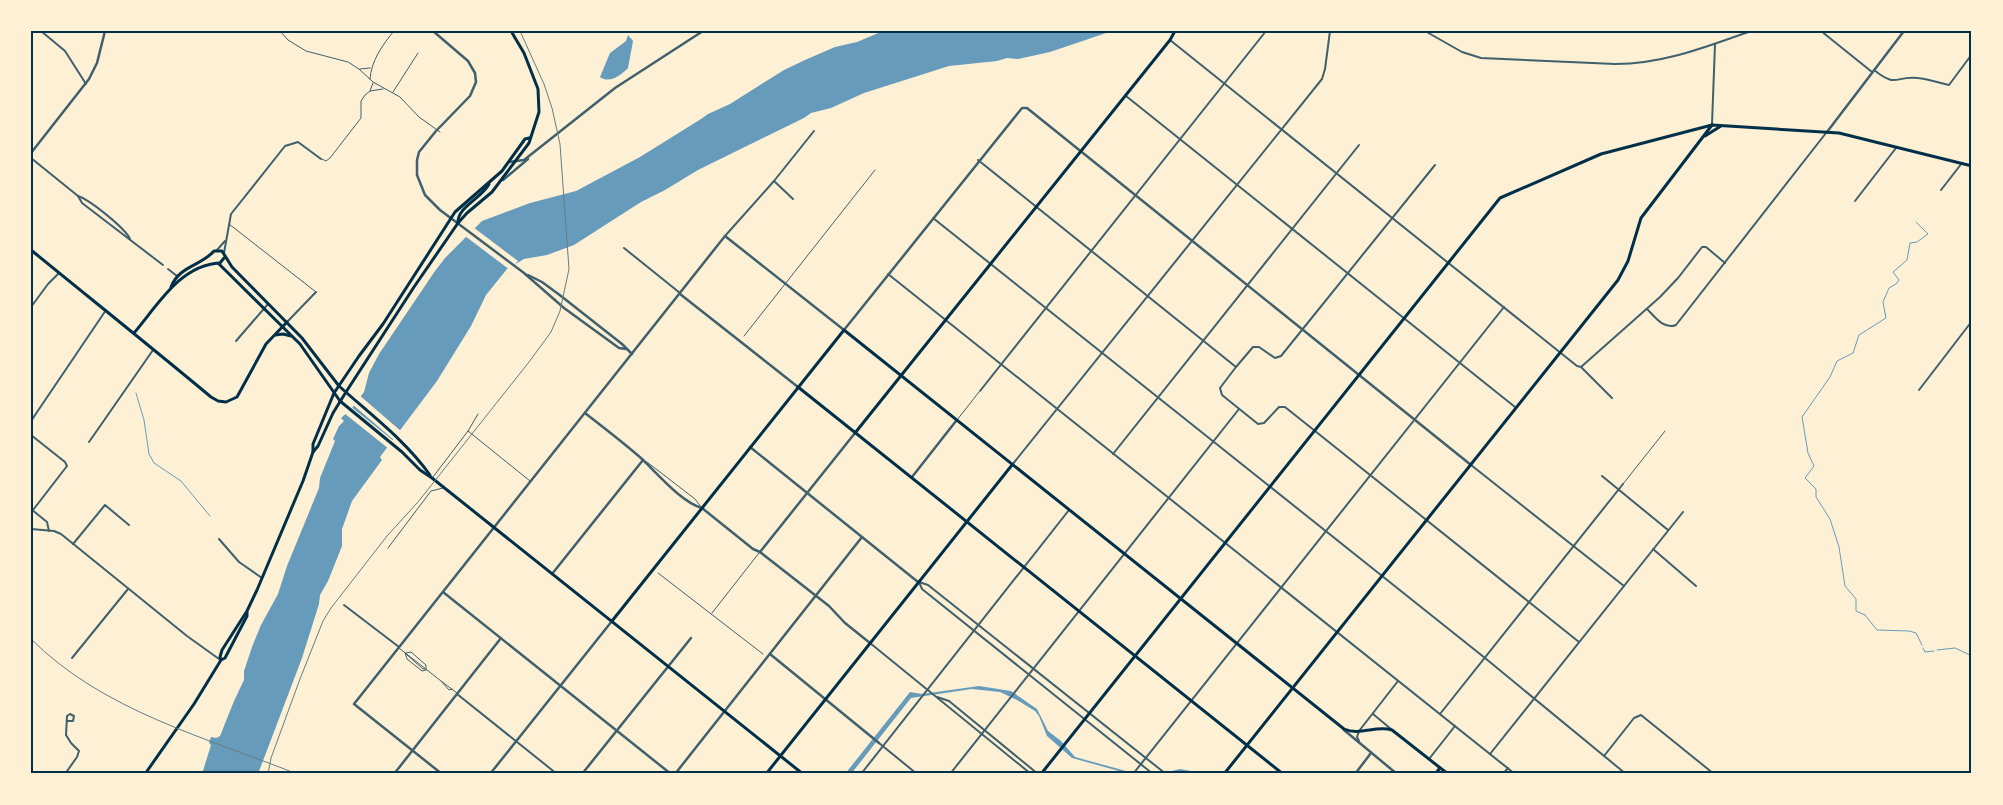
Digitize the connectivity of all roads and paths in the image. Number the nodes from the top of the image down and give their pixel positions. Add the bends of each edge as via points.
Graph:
1 (42, 31) edge
2 (105, 31) edge
3 (280, 31) edge
4 (394, 31) edge
5 (433, 31) edge
6 (511, 31) edge
7 (703, 31) edge
8 (1175, 31) edge
9 (1266, 31) edge
10 (1330, 31) edge
11 (1425, 31) edge
12 (1751, 31) edge
13 (1821, 31) edge
14 (1904, 31) edge
15 (46, 33) edge
16 (1170, 40) junction
17 (1714, 44) junction
18 (418, 53) dead end
19 (1972, 54) edge
20 (371, 68) junction
21 (359, 69) junction
22 (1873, 71) junction
23 (370, 80) junction
24 (373, 82) junction
25 (86, 84) junction
26 (1224, 84) junction
27 (384, 88) junction
28 (370, 91) junction
29 (393, 92) junction
30 (1124, 95) junction
31 (1712, 125) junction
32 (1721, 126) junction
33 (1280, 129) junction
34 (1696, 129) junction
35 (439, 130) junction
36 (814, 130) dead end
37 (1827, 132) junction
38 (1705, 136) junction
39 (529, 138) junction
40 (1180, 140) junction
41 (1360, 145) dead end
42 (1897, 147) junction
43 (1079, 151) junction
44 (31, 153) edge
45 (534, 153) junction
46 (31, 158) edge
47 (321, 159) joint
48 (978, 160) junction
49 (508, 162) junction
50 (514, 162) junction
51 (1962, 164) junction
52 (1435, 165) dead end
53 (1972, 166) edge
54 (875, 170) dead end
55 (1336, 174) junction
56 (774, 181) junction
57 (490, 182) junction
58 (500, 182) junction
59 (1236, 185) junction
60 (1941, 190) dead end
61 (78, 196) junction
62 (1135, 196) junction
63 (793, 199) dead end
64 (1855, 201) dead end
65 (1035, 207) junction
66 (451, 218) junction
67 (933, 218) junction
68 (1392, 218) junction
69 (229, 223) junction
70 (458, 223) junction
71 (1292, 229) junction
72 (726, 236) junction
73 (130, 239) junction
74 (226, 239) junction
75 (1191, 241) junction
76 (624, 248) dead end
77 (31, 250) edge
78 (218, 250) junction
79 (1091, 252) junction
80 (212, 254) junction
81 (224, 255) junction
82 (217, 263) junction
83 (990, 263) junction
84 (1448, 263) junction
85 (1725, 263) junction
86 (162, 265) dead end
87 (168, 269) dead end
88 (59, 273) junction
89 (524, 273) junction
90 (888, 274) junction
91 (1348, 274) junction
92 (176, 276) junction
93 (786, 283) junction
94 (1247, 286) junction
95 (171, 287) junction
96 (316, 292) joint
97 (680, 294) junction
98 (1147, 297) junction
99 (268, 304) junction
100 (31, 307) edge
101 (1046, 308) junction
102 (1504, 308) junction
103 (264, 309) junction
104 (1647, 309) junction
105 (106, 310) junction
106 (1404, 318) junction
107 (945, 319) junction
108 (1972, 321) edge
109 (287, 322) junction
110 (282, 327) junction
111 (844, 330) junction
112 (1303, 330) junction
113 (134, 333) junction
114 (272, 336) junction
115 (744, 336) dead end
116 (236, 341) dead end
117 (297, 341) junction
118 (1203, 342) junction
119 (626, 349) junction
120 (152, 350) junction
121 (1560, 352) junction
122 (1102, 353) junction
123 (632, 354) junction
124 (1460, 363) junction
125 (1001, 364) junction
126 (1236, 367) junction
127 (1582, 367) junction
128 (1359, 374) junction
129 (900, 375) junction
130 (339, 386) junction
131 (798, 387) junction
132 (1919, 390) dead end
133 (980, 391) joint
134 (346, 392) junction
135 (334, 393) junction
136 (1158, 397) junction
137 (1612, 398) dead end
138 (340, 401) junction
139 (1516, 408) junction
140 (1058, 409) junction
141 (1239, 409) junction
142 (585, 413) junction
143 (478, 414) dead end
144 (1415, 419) junction
145 (31, 421) edge
146 (956, 421) junction
147 (1315, 431) junction
148 (1665, 431) dead end
149 (468, 432) junction
150 (855, 433) junction
151 (31, 435) edge
152 (89, 442) dead end
153 (1214, 443) junction
154 (750, 447) junction
155 (313, 452) junction
156 (1113, 454) junction
157 (643, 460) junction
158 (1012, 465) junction
159 (1471, 465) junction
160 (1370, 476) junction
161 (1602, 476) dead end
162 (912, 477) junction
163 (432, 478) junction
164 (530, 482) junction
165 (1623, 484) joint
166 (1270, 486) junction
167 (444, 488) junction
168 (1619, 490) junction
169 (807, 493) junction
170 (1170, 498) junction
171 (702, 508) junction
172 (32, 509) edge
173 (1069, 510) junction
174 (1683, 512) dead end
175 (1427, 520) junction
176 (967, 522) junction
177 (130, 525) dead end
178 (494, 528) junction
179 (31, 529) edge
180 (1668, 530) junction
181 (49, 531) junction
182 (1326, 531) junction
183 (862, 537) junction
184 (218, 539) dead end
185 (73, 544) junction
186 (1225, 544) junction
187 (1574, 546) junction
188 (388, 548) dead end
189 (1653, 549) junction
190 (760, 552) junction
191 (1125, 554) junction
192 (1023, 567) junction
193 (658, 573) dead end
194 (552, 574) junction
195 (1382, 576) junction
196 (262, 578) junction
197 (919, 582) junction
198 (1624, 586) junction
199 (1696, 586) dead end
200 (1281, 588) junction
201 (128, 589) junction
202 (443, 592) junction
203 (815, 596) junction
204 (1181, 599) junction
205 (1529, 602) junction
206 (344, 605) dead end
207 (247, 611) junction
208 (1079, 612) junction
209 (711, 613) junction
210 (612, 621) junction
211 (978, 624) junction
212 (973, 630) junction
213 (1337, 632) junction
214 (501, 638) junction
215 (691, 638) dead end
216 (1579, 642) junction
217 (870, 643) junction
218 (1237, 644) junction
219 (399, 648) junction
220 (405, 653) junction
221 (763, 654) dead end
222 (770, 654) junction
223 (1135, 656) junction
224 (72, 658) dead end
225 (1485, 658) junction
226 (221, 660) junction
227 (669, 667) junction
228 (426, 669) junction
229 (1033, 669) junction
230 (1029, 675) junction
231 (1398, 681) junction
232 (560, 686) junction
233 (1292, 688) junction
234 (926, 691) junction
235 (457, 694) junction
236 (936, 697) junction
237 (1535, 698) junction
238 (826, 699) junction
239 (1191, 700) junction
240 (725, 712) junction
241 (1090, 713) junction
242 (1372, 714) junction
243 (1440, 714) junction
244 (1084, 719) junction
245 (68, 721) dead end
246 (1455, 726) junction
247 (1344, 729) junction
248 (985, 730) junction
249 (1392, 730) junction
250 (618, 731) junction
251 (1359, 732) junction
252 (982, 734) junction
253 (516, 741) junction
254 (879, 743) joint
255 (1247, 745) junction
256 (883, 746) junction
257 (1364, 747) junction
258 (412, 750) junction
259 (1371, 753) junction
260 (1490, 754) junction
261 (781, 756) junction
262 (1604, 756) junction
263 (1145, 758) junction
264 (1429, 759) junction
265 (1140, 764) junction
266 (1440, 768) junction
267 (1508, 768) junction
268 (65, 774) edge
269 (145, 774) edge
270 (394, 774) edge
271 (442, 774) edge
272 (490, 774) edge
273 (557, 774) edge
274 (582, 774) edge
275 (671, 774) edge
276 (675, 774) edge
277 (766, 774) edge
278 (803, 774) edge
279 (861, 774) edge
280 (917, 774) edge
281 (950, 774) edge
282 (1031, 774) edge
283 (1040, 774) edge
284 (1132, 774) edge
285 (1153, 774) edge
286 (1166, 774) edge
287 (1224, 774) edge
288 (1283, 774) edge
289 (1355, 774) edge
290 (1397, 774) edge
291 (1435, 774) edge
292 (1448, 774) edge
293 (1503, 774) edge
294 (1515, 774) edge
295 (1626, 774) edge
296 (1714, 774) edge

1 - 15 street
2 - 25 street via 97,63
3 - 21 street via 306,51 348,62
4 - 20 street
5 - 35 street via 468,61 476,79 470,96
6 - 39 main road via 524,53 538,89 539,112
7 - 45 street via 615,88
8 - 16 main road
9 - 26 street
10 - 33 street via 1324,74
11 - 17 street via 1475,57 1549,62 1632,64 1674,57
12 - 17 street
13 - 22 street
14 - 22 street
15 - 25 street via 65,51
16 - 26 street
16 - 30 main road
17 - 31 street
18 - 29 street
19 - 22 street via 1948,85 1918,78 1891,80
20 - 21 street
20 - 23 street
21 - 23 street
22 - 37 street
23 - 24 street
24 - 27 street
24 - 28 street
25 - 44 street
26 - 33 street
26 - 40 street
27 - 28 street
27 - 29 street
28 - 47 street via 361,101 361,118 330,158
29 - 35 street via 418,117
30 - 40 street
30 - 43 main road
31 - 32 main road
31 - 34 main road
31 - 38 main road
32 - 37 main road
32 - 38 main road
33 - 55 street
33 - 59 street
34 - 38 main road
34 - 84 main road via 1601,154 1500,198
35 - 66 street via 419,152 417,175 430,201
36 - 56 street
37 - 42 main road
37 - 85 street
38 - 121 main road via 1645,212 1618,280
39 - 49 main road
39 - 50 main road via 529,143
40 - 59 street
40 - 62 street
41 - 55 street
42 - 51 main road
42 - 64 street
43 - 48 street via 1024,107
43 - 62 street
43 - 65 main road
45 - 50 street
45 - 58 street
46 - 61 street
47 - 69 street via 298,142 285,146 231,214
48 - 65 street
48 - 67 street
49 - 50 street
49 - 57 main road
50 - 58 main road
51 - 53 main road
51 - 60 street
52 - 68 street
54 - 93 street
55 - 68 street
55 - 71 street
56 - 63 street
56 - 72 street
57 - 66 main road via 460,206
57 - 70 main road via 480,196 462,211
58 - 70 main road
59 - 71 street
59 - 75 street
61 - 73 street via 82,203
61 - 73 street via 86,198
62 - 75 street
62 - 79 street
65 - 79 street
65 - 83 main road
66 - 70 street
66 - 130 main road
67 - 83 street
67 - 90 street
68 - 84 street
68 - 91 street
69 - 74 street
69 - 96 street
70 - 89 street
70 - 134 main road
71 - 91 street
71 - 94 street
72 - 93 street
72 - 97 street
73 - 86 street
74 - 78 street
74 - 81 street
75 - 94 street
75 - 98 street
76 - 97 street
77 - 88 main road
78 - 80 main road
78 - 81 main road
79 - 98 street
79 - 101 street
80 - 82 main road via 212,260
80 - 92 main road
81 - 82 main road via 222,262
81 - 99 main road
82 - 95 main road via 196,268
82 - 103 main road
83 - 101 street
83 - 107 main road
84 - 102 street
84 - 106 main road
85 - 104 street via 1702,247
85 - 104 street via 1676,325 1665,326
87 - 92 street
88 - 100 street
88 - 105 main road
89 - 119 street via 561,296
89 - 119 street via 568,311 619,348
90 - 107 street
90 - 111 street
91 - 106 street
91 - 112 street
92 - 95 main road
93 - 111 street
93 - 115 street
94 - 112 street
94 - 118 street
95 - 113 main road
96 - 109 street
97 - 123 street
97 - 131 street
98 - 118 street
98 - 122 street
99 - 103 street
99 - 109 main road
101 - 122 street
101 - 125 street
102 - 121 street
102 - 124 street
103 - 110 main road
103 - 116 street
104 - 127 street
105 - 113 main road
105 - 145 street
106 - 124 street
106 - 128 main road
107 - 125 street
107 - 129 main road
108 - 132 street
109 - 110 main road
109 - 130 main road
110 - 114 main road
110 - 117 main road
111 - 129 main road
111 - 131 main road
112 - 126 street via 1279,357 1253,346
112 - 128 street
113 - 120 main road
114 - 117 main road via 283,334
114 - 120 main road via 236,397 226,402 218,401
117 - 135 main road
118 - 126 street
118 - 136 street
119 - 123 street
120 - 152 street
121 - 127 street
121 - 139 main road
122 - 136 street
122 - 140 street
123 - 142 street
124 - 139 street
124 - 144 street
125 - 133 street
125 - 140 street
126 - 141 street via 1220,391
127 - 137 street
128 - 144 street
128 - 147 main road
129 - 146 main road
129 - 150 main road
130 - 134 main road
130 - 135 main road
131 - 150 main road
131 - 154 main road
133 - 146 street
134 - 138 main road
134 - 163 main road via 413,451
135 - 138 main road
135 - 155 main road via 313,444
136 - 153 street
136 - 156 street
138 - 155 main road
138 - 163 main road
139 - 159 main road
140 - 156 street
140 - 158 street
141 - 147 street via 1261,424 1281,406 1285,407
141 - 153 street
142 - 157 street
142 - 164 street
143 - 149 street
144 - 159 street
144 - 160 street
146 - 158 main road
146 - 162 street
147 - 160 street
147 - 166 main road
148 - 165 street
149 - 163 street
149 - 164 street
150 - 162 main road
150 - 169 street
151 - 172 street via 67,466
153 - 166 street
153 - 170 street
154 - 169 street
154 - 171 main road
155 - 196 main road
156 - 170 street
157 - 171 street via 695,499
157 - 171 street via 674,490 694,506
157 - 194 street
158 - 173 main road
158 - 176 main road
159 - 175 main road
159 - 187 street
160 - 175 street
160 - 182 street
161 - 168 street
162 - 176 main road
163 - 167 main road
164 - 178 street
165 - 168 street
166 - 182 street
166 - 186 main road
167 - 178 main road
167 - 188 street via 431,491
168 - 180 street
168 - 187 street
169 - 183 street
169 - 190 street
170 - 186 street
170 - 191 street
171 - 190 street
171 - 210 main road
172 - 181 street via 47,522
173 - 191 main road
173 - 192 street
174 - 180 street
175 - 195 main road
175 - 205 street
176 - 192 main road
176 - 197 main road
177 - 185 street via 105,506
178 - 194 main road
178 - 202 street
179 - 181 street
180 - 189 street
181 - 185 street via 58,532
182 - 195 street
182 - 200 street
183 - 197 street
183 - 203 street
184 - 196 street via 239,562
185 - 201 street
186 - 200 street
186 - 204 main road
187 - 198 street
187 - 205 street
189 - 198 street
189 - 199 street
190 - 203 street
190 - 209 street
191 - 204 main road
191 - 208 street
192 - 208 main road
192 - 211 street
193 - 209 street
194 - 210 main road
195 - 213 main road
195 - 225 street
196 - 207 main road
197 - 211 street via 928,585
197 - 212 street via 922,589
197 - 217 main road
198 - 216 street
200 - 213 street
200 - 218 street
201 - 224 street
201 - 226 street
202 - 214 street
202 - 219 street
203 - 217 street
203 - 222 street
204 - 218 main road
204 - 223 main road
205 - 216 street
205 - 225 street
206 - 219 street
207 - 226 main road via 228,653
207 - 226 main road via 222,650
208 - 223 main road
208 - 229 street
209 - 221 street
210 - 227 main road
210 - 232 street
211 - 212 street
211 - 229 street
212 - 230 street
212 - 234 street
213 - 231 street
213 - 233 main road
214 - 232 street
214 - 235 street
215 - 227 street
216 - 237 street
217 - 234 street
217 - 238 main road
218 - 233 main road
218 - 239 street
219 - 220 street
219 - 258 street via 354,704
220 - 228 street
220 - 228 street via 412,654 426,665
222 - 238 street
222 - 240 street
223 - 239 main road
223 - 241 main road
225 - 237 street
225 - 243 street
226 - 269 main road
227 - 240 main road
227 - 250 street
228 - 235 street
229 - 230 street
229 - 241 street
230 - 244 street
230 - 248 street
231 - 242 street
231 - 243 street
232 - 250 street
232 - 253 street
233 - 247 main road
233 - 255 main road
234 - 236 street
234 - 256 street
235 - 253 street
235 - 258 street
236 - 248 street via 949,701
236 - 252 street
237 - 260 street
237 - 262 street
238 - 254 street
238 - 261 main road
239 - 255 main road
239 - 263 street
240 - 261 main road
240 - 276 street
241 - 244 main road
241 - 263 street
242 - 249 street
242 - 251 street
243 - 246 street
244 - 265 street
244 - 283 main road
245 - 268 street via 65,728 67,738 79,751
246 - 260 street
246 - 264 street
247 - 251 main road
247 - 257 street
248 - 252 street
248 - 283 street
249 - 251 main road
249 - 264 main road
250 - 274 street
250 - 275 street
251 - 257 street via 1357,738
252 - 281 street
252 - 282 street
253 - 272 street
253 - 273 street
254 - 256 street
255 - 287 main road
255 - 288 main road
256 - 279 street
256 - 280 street
257 - 259 street
258 - 270 street
258 - 271 street
259 - 289 street
259 - 290 street
260 - 267 street
261 - 277 main road
261 - 278 main road
262 - 295 street
262 - 296 street via 1636,716 1643,716
263 - 265 street
263 - 286 street
264 - 266 main road
265 - 284 street
265 - 285 street
266 - 291 main road
266 - 292 main road
267 - 293 street
267 - 294 street

